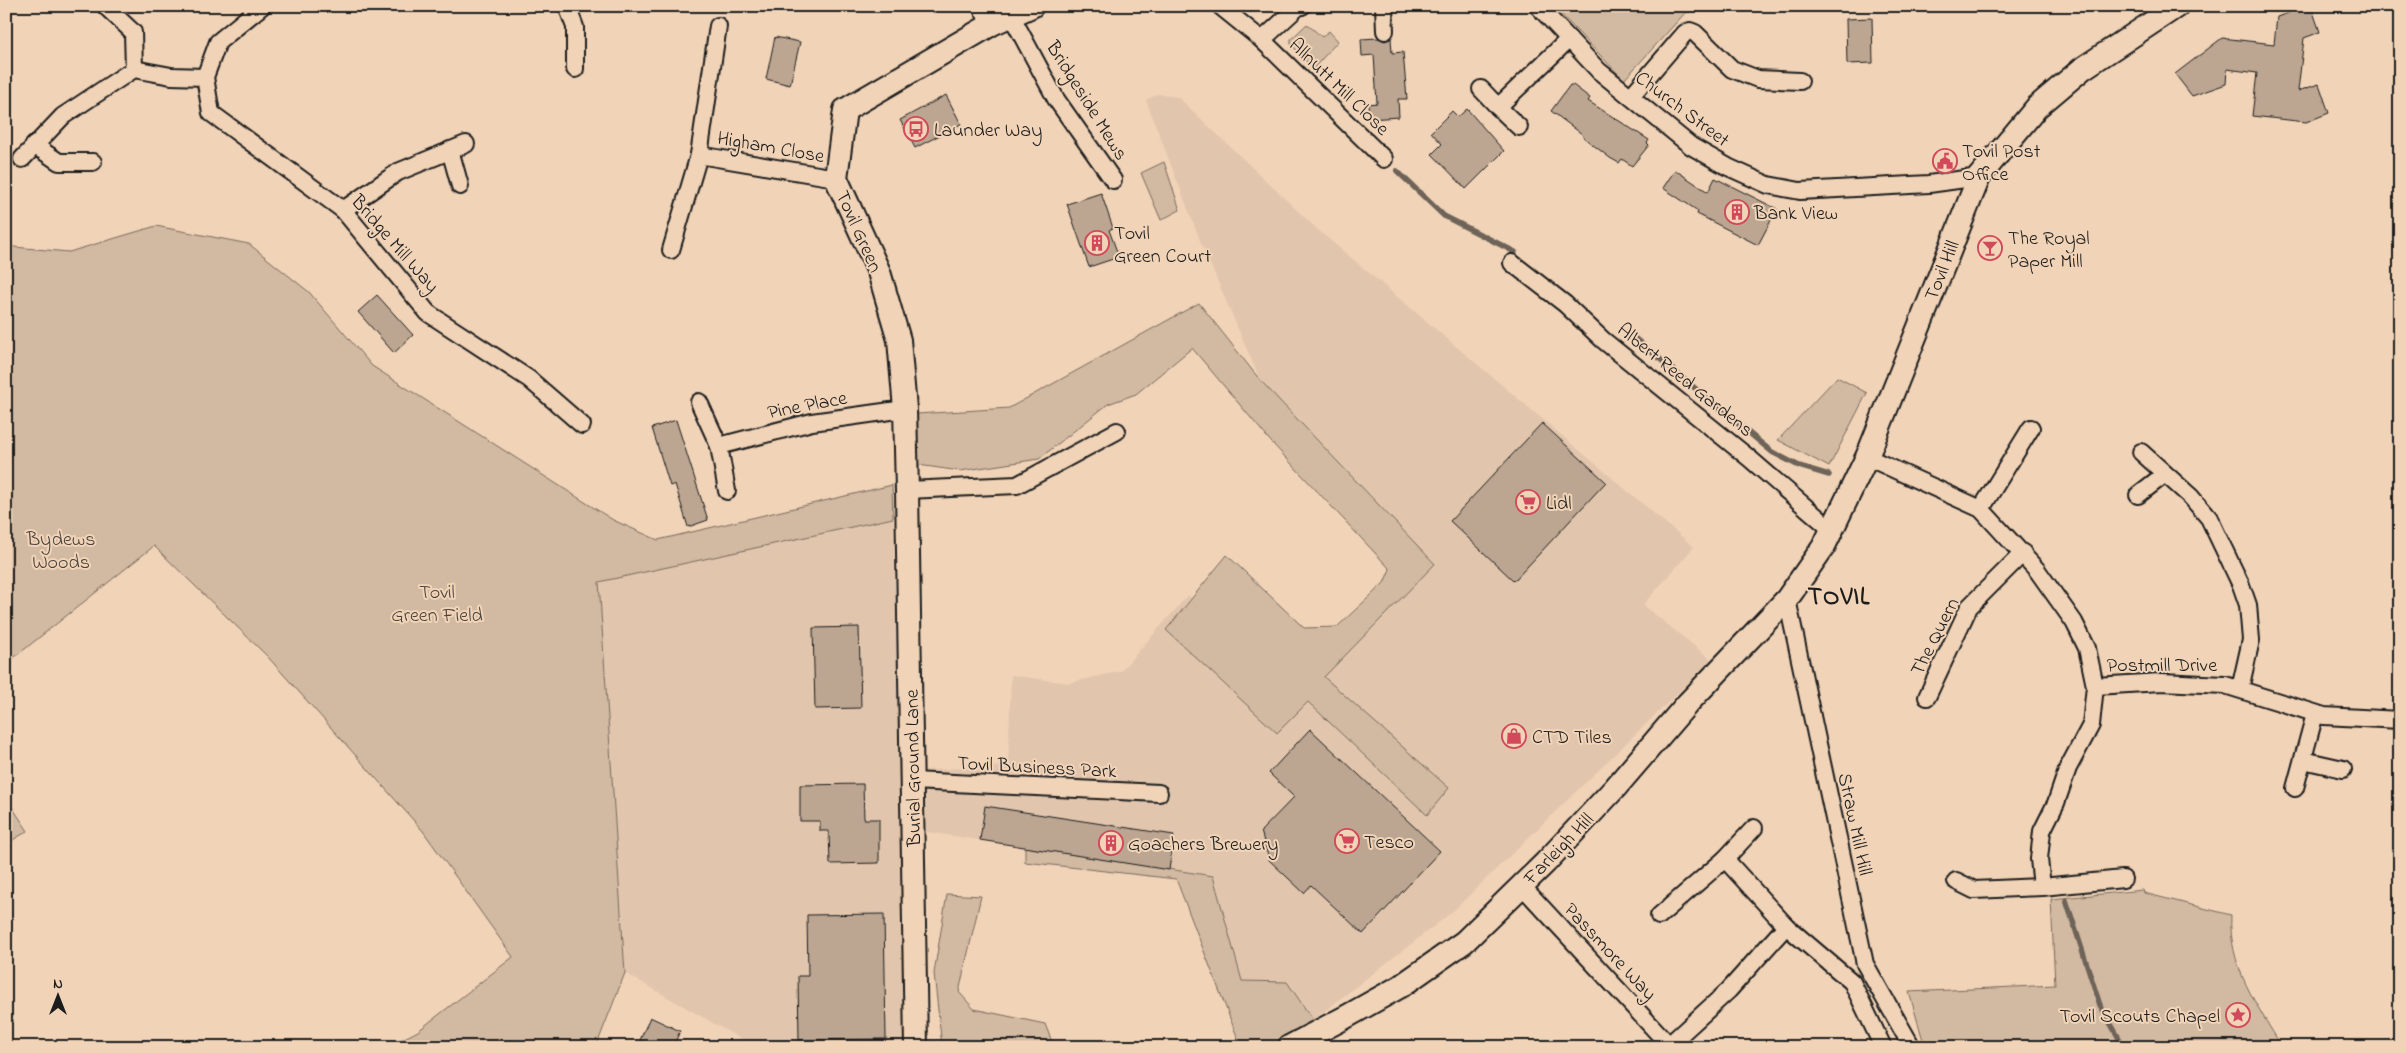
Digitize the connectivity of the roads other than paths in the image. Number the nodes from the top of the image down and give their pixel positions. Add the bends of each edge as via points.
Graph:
1 (105, 6) edge
2 (262, 6) edge
3 (567, 6) edge
4 (1220, 6) edge
5 (1302, 6) edge
6 (1384, 6) edge
7 (1538, 6) edge
8 (2177, 6) edge
9 (1004, 13) edge
10 (718, 26) dead end
11 (1385, 31) dead end
12 (1568, 39) junction
13 (1262, 40) junction
14 (134, 69) junction
15 (575, 69) dead end
16 (205, 77) junction
17 (1800, 81) dead end
18 (1481, 89) dead end
19 (1631, 96) junction
20 (1498, 107) junction
21 (1519, 127) dead end
22 (466, 144) dead end
23 (34, 146) junction
24 (450, 150) junction
25 (699, 155) junction
26 (22, 158) dead end
27 (1384, 158) dead end
28 (93, 162) dead end
29 (1979, 177) junction
30 (836, 178) junction
31 (1113, 180) dead end
32 (460, 186) dead end
33 (343, 210) junction
34 (671, 250) dead end
35 (1512, 263) dead end
36 (699, 402) dead end
37 (905, 409) junction
38 (582, 425) dead end
39 (2031, 428) dead end
40 (1117, 432) dead end
41 (719, 446) junction
42 (2141, 452) dead end
43 (1867, 457) junction
44 (2165, 474) junction
45 (907, 490) junction
46 (728, 491) dead end
47 (2138, 495) dead end
48 (1982, 509) junction
49 (1832, 530) junction
50 (2023, 553) junction
51 (1787, 599) junction
52 (2095, 686) junction
53 (2240, 689) junction
54 (1927, 697) dead end
55 (2316, 714) junction
56 (2400, 720) edge
57 (2303, 760) junction
58 (2343, 770) dead end
59 (913, 781) junction
60 (2296, 788) dead end
61 (1159, 793) dead end
62 (1754, 828) dead end
63 (1725, 858) junction
64 (2123, 879) dead end
65 (1956, 881) dead end
66 (1522, 886) junction
67 (2042, 887) junction
68 (1659, 916) dead end
69 (1786, 926) junction
70 (1668, 1046) edge
71 (916, 1047) edge
72 (1288, 1047) edge
73 (1883, 1047) edge
74 (1912, 1047) edge

1 - 14 street via 133,32
2 - 16 street, Bridge Mill Way via 218,42
3 - 15 street via 575,27
4 - 13 street, Allnutt Mill Close
5 - 13 street
6 - 11 street
7 - 12 street, Church Street
8 - 29 main road, Tovil Hill via 2082,68 2037,107
9 - 30 main road, Tovil Green via 845,110
9 - 31 street, Bridgeside Mews via 1056,98
10 - 25 street, Higham Close
12 - 19 street, Church Street via 1599,71
12 - 20 street
13 - 27 street, Allnutt Mill Close
14 - 16 street via 171,76
14 - 23 street via 63,116
16 - 33 street, Bridge Mill Way via 211,113
17 - 19 street via 1758,79 1732,69 1696,33 1690,31
18 - 20 street
19 - 29 street, Church Street via 1691,146 1728,168 1768,185 1800,191 1929,184
20 - 21 street
22 - 24 street
23 - 26 street
23 - 28 street via 59,162
24 - 32 street
24 - 33 street via 398,172
25 - 30 street, Higham Close
25 - 34 street, Higham Close
29 - 43 main road, Tovil Hill
30 - 37 main road, Tovil Green via 880,272 899,340
33 - 38 street, Bridge Mill Way via 428,313 529,379
35 - 49 street, Albert Reed Gardens
36 - 41 street
37 - 41 street, Pine Place via 812,422
37 - 45 main road, Tovil Green
39 - 48 street
40 - 45 street via 1017,485
41 - 46 street
42 - 44 street
43 - 48 street
43 - 49 main road, Tovil Hill
44 - 47 street
44 - 53 street via 2209,518 2248,605 2251,640
45 - 59 main road, Burial Ground Lane
48 - 50 street
49 - 51 main road, Tovil Hill
50 - 52 street via 2074,622 2087,648
50 - 54 street, The Quern via 1969,607
51 - 66 main road, Farleigh Hill
51 - 74 street, Straw Mill Hill via 1865,964
52 - 53 street, Postmill Drive via 2199,683 2224,684
52 - 67 street via 2091,725 2068,768 2042,831 2039,859
53 - 55 street, Postmill Drive
55 - 56 street, Postmill Drive
55 - 57 street
57 - 58 street
57 - 60 street
59 - 61 street, Tovil Business Park
59 - 71 main road, Burial Ground Lane
62 - 63 street
63 - 68 street
63 - 69 street
64 - 67 street
65 - 67 street via 1974,890
66 - 70 street, Passmore Way
66 - 72 main road, Farleigh Hill via 1464,942 1409,980
69 - 70 street, Passmore Way via 1729,990
69 - 73 street via 1852,982

